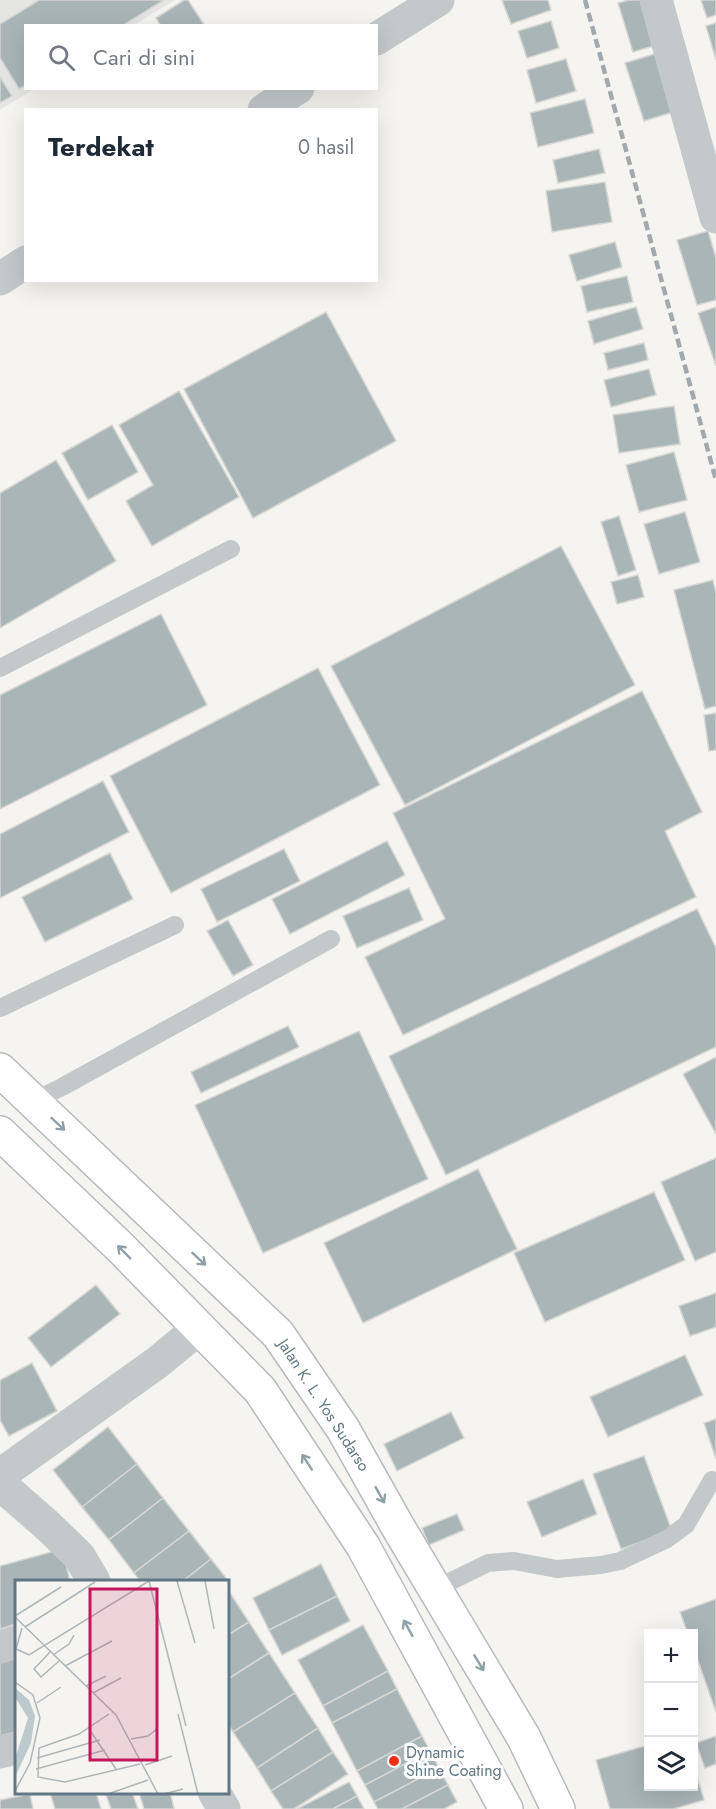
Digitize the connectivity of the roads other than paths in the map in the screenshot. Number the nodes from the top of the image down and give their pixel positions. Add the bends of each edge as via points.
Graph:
1 (438, 0) edge
2 (656, 0) edge
3 (378, 38) edge
4 (295, 90) edge
5 (267, 108) edge
6 (716, 217) edge
7 (24, 263) edge
8 (0, 279) edge
9 (231, 549) dead end
10 (0, 668) edge
11 (175, 925) dead end
12 (332, 939) dead end
13 (0, 1008) edge
14 (0, 1070) edge
15 (33, 1101) junction
16 (4, 1144) edge
17 (199, 1328) junction
18 (0, 1475) edge
19 (712, 1480) dead end
20 (0, 1484) edge
21 (93, 1580) edge
22 (435, 1589) junction
23 (15, 1642) edge
24 (0, 1647) edge
25 (15, 1748) edge
26 (0, 1752) edge
27 (215, 1794) edge
28 (224, 1809) edge
29 (506, 1809) edge
30 (558, 1809) edge

1 - 3 street
2 - 6 street
4 - 5 street
7 - 8 street
9 - 10 lane
11 - 13 lane
12 - 15 lane
14 - 15 highway, Jalan K. L. Yos Sudarso
15 -> 22 highway, Jalan K. L. Yos Sudarso via 278,1334 343,1429
17 -> 16 highway via 120,1247
17 - 18 street
29 -> 17 highway via 363,1546 260,1390
19 - 22 lane via 686,1525 667,1539 620,1561 557,1569 514,1561 488,1563
20 - 21 street via 79,1556
22 -> 30 highway, Jalan K. L. Yos Sudarso via 524,1738
23 - 24 street
25 - 26 street
27 - 28 street

